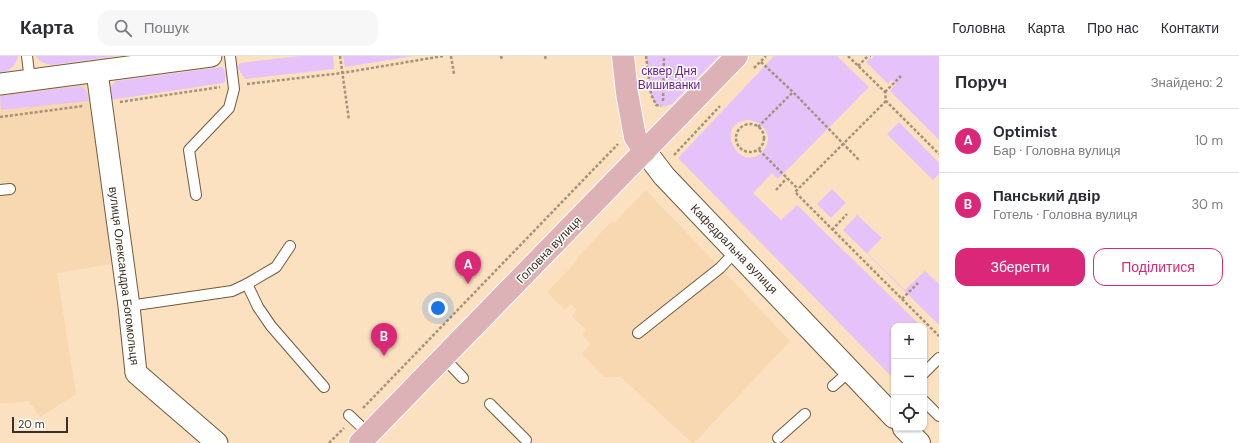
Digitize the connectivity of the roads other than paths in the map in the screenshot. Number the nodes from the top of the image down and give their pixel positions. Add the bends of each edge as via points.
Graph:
1 (27, 56) edge
2 (207, 56) edge
3 (211, 56) edge
4 (230, 56) edge
5 (623, 56) edge
6 (737, 56) edge
7 (97, 72) junction
8 (30, 80) junction
9 (0, 84) edge
10 (645, 151) junction
11 (196, 195) dead end
12 (290, 246) dead end
13 (736, 251) junction
14 (247, 284) junction
15 (129, 306) junction
16 (638, 333) dead end
17 (444, 358) junction
18 (939, 358) edge
19 (927, 369) edge
20 (850, 371) junction
21 (463, 378) dead end
22 (833, 386) dead end
23 (324, 387) dead end
24 (490, 404) dead end
25 (927, 404) edge
26 (891, 409) edge
27 (805, 414) dead end
28 (351, 416) road end
29 (939, 416) edge
30 (907, 431) edge
31 (778, 438) dead end
32 (364, 439) edge
33 (526, 440) dead end
34 (217, 443) edge
35 (919, 443) edge

1 - 8 lane
2 - 3 street
2 - 7 street
4 - 11 lane via 234,89 229,108 189,150
5 - 10 main road, Кафедральна вулиця via 635,137
6 - 10 main road, Головна вулиця
7 - 8 street
7 - 15 street, вулиця Олександра Богомольця
8 - 9 street
10 - 13 street, Кафедральна вулиця via 664,176
10 - 17 main road, Головна вулиця
12 - 14 lane via 276,267
13 - 16 lane via 720,268
13 - 20 street, Кафедральна вулиця
14 - 15 lane via 232,291
14 - 23 lane via 271,326
15 - 34 street, вулиця Олександра Богомольця via 136,372
17 - 21 lane
17 - 32 main road, Головна вулиця
18 - 19 lane
20 - 22 lane
20 - 26 street, Кафедральна вулиця
24 - 33 lane
25 - 29 lane
27 - 31 lane
28 - 32 lane
30 - 35 street

